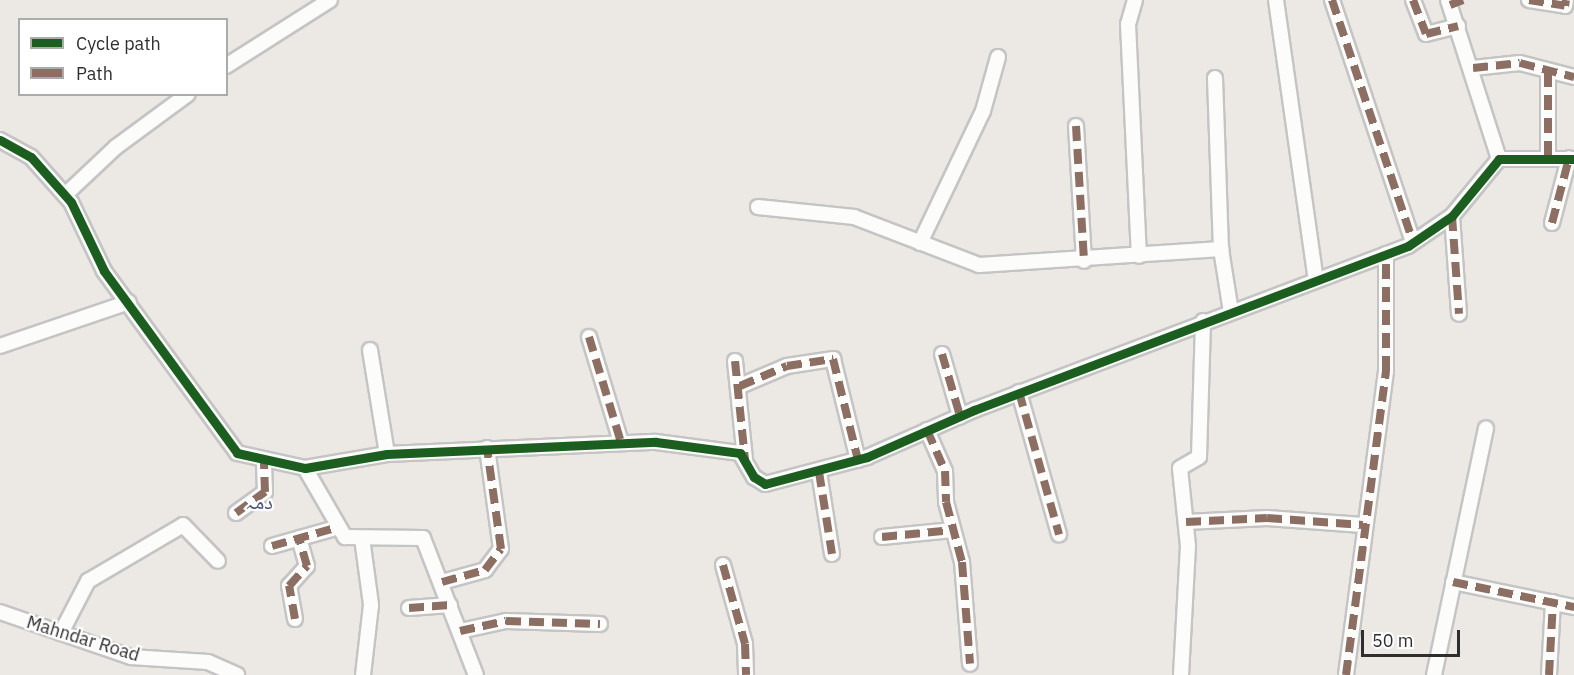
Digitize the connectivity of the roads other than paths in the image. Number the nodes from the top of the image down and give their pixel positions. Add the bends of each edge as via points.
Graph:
1 (330, 0) edge
2 (1135, 0) edge
3 (1276, 0) edge
4 (1332, 0) edge
5 (1413, 0) edge
6 (1529, 0) edge
7 (1566, 0) edge
8 (1453, 2) edge
9 (1458, 26) junction
10 (998, 57) dead end
11 (228, 65) edge
12 (1473, 68) junction
13 (1548, 72) junction
14 (1574, 77) edge
15 (1215, 78) dead end
16 (185, 96) edge
17 (1076, 126) dead end
18 (0, 140) edge
19 (1548, 156) junction
20 (1499, 159) junction
21 (1572, 159) edge
22 (65, 195) junction
23 (758, 207) dead end
24 (1452, 216) junction
25 (1552, 223) dead end
26 (1413, 242) junction
27 (920, 243) junction
28 (1221, 249) junction
29 (1386, 254) junction
30 (1139, 256) junction
31 (1083, 261) junction
32 (1316, 280) junction
33 (129, 302) junction
34 (1231, 312) junction
35 (1460, 314) dead end
36 (1203, 321) junction
37 (589, 337) dead end
38 (0, 346) edge
39 (370, 350) dead end
40 (942, 354) dead end
41 (735, 361) dead end
42 (740, 386) junction
43 (1019, 392) junction
44 (960, 416) junction
45 (1486, 428) dead end
46 (927, 430) junction
47 (621, 442) junction
48 (487, 448) junction
49 (387, 454) junction
50 (264, 459) junction
51 (745, 459) junction
52 (858, 460) junction
53 (305, 468) junction
54 (819, 472) junction
55 (236, 513) dead end
56 (1186, 522) junction
57 (1363, 525) junction
58 (335, 528) junction
59 (953, 530) junction
60 (1059, 534) dead end
61 (882, 537) dead end
62 (299, 538) junction
63 (362, 538) junction
64 (272, 546) dead end
65 (832, 554) dead end
66 (218, 561) dead end
67 (723, 565) dead end
68 (442, 582) junction
69 (1453, 582) junction
70 (1553, 603) junction
71 (450, 604) junction
72 (1574, 607) edge
73 (409, 608) dead end
74 (0, 612) edge
75 (295, 619) dead end
76 (600, 624) dead end
77 (460, 631) junction
78 (61, 633) junction
79 (970, 664) dead end
80 (237, 675) edge
81 (363, 675) edge
82 (476, 675) edge
83 (746, 675) edge
84 (1181, 675) edge
85 (1346, 675) edge
86 (1434, 675) edge
87 (1549, 675) edge

1 - 11 street
2 - 30 street via 1128,24
3 - 32 street
4 - 26 street
5 - 9 street via 1426,34
6 - 7 street via 1565,6
8 - 9 street
9 - 12 street
10 - 27 street via 983,111
12 - 13 street via 1520,63
12 - 20 street
13 - 14 street
13 - 19 street
15 - 28 street
16 - 22 street via 116,147
17 - 31 street
18 - 22 street via 31,157
19 - 20 street
19 - 21 street
20 - 24 street
21 - 25 street
22 - 33 street via 104,271
23 - 27 street via 854,217
24 - 26 street
24 - 35 street
26 - 29 street
27 - 31 street via 979,265
28 - 30 street
28 - 34 street
29 - 32 street
29 - 57 street via 1390,325
30 - 31 street
32 - 34 street
33 - 38 street
33 - 50 street via 224,442 237,453
34 - 36 street
36 - 43 street
36 - 56 street via 1199,457 1180,468
37 - 47 street
39 - 49 street
40 - 44 street
41 - 42 street
42 - 51 street
42 - 52 street via 787,366 833,360
43 - 44 street
43 - 60 street
44 - 46 street
45 - 69 street
46 - 52 street
46 - 59 street via 945,471
47 - 48 street
47 - 51 street via 731,450
48 - 49 street
48 - 68 street via 501,549 485,570
49 - 53 street
50 - 53 street
50 - 55 street via 265,492
51 - 54 street via 754,477 765,484
52 - 54 street
53 - 58 street
54 - 65 street
56 - 57 street via 1267,518
56 - 84 street
57 - 85 street
58 - 62 street
58 - 63 street via 345,537
59 - 61 street
59 - 79 street via 962,562
62 - 64 street
62 - 75 street via 307,566 289,586
63 - 68 street via 423,538
63 - 81 street via 371,605
66 - 78 street via 183,525 88,581
67 - 83 street via 745,644
68 - 71 street
69 - 70 street
69 - 86 street
70 - 72 street
70 - 87 street
71 - 73 street
71 - 77 street
74 - 78 street, Mahndar Road
76 - 77 street via 506,621
77 - 82 street
78 - 80 street, Mahndar Road via 131,657 208,662

